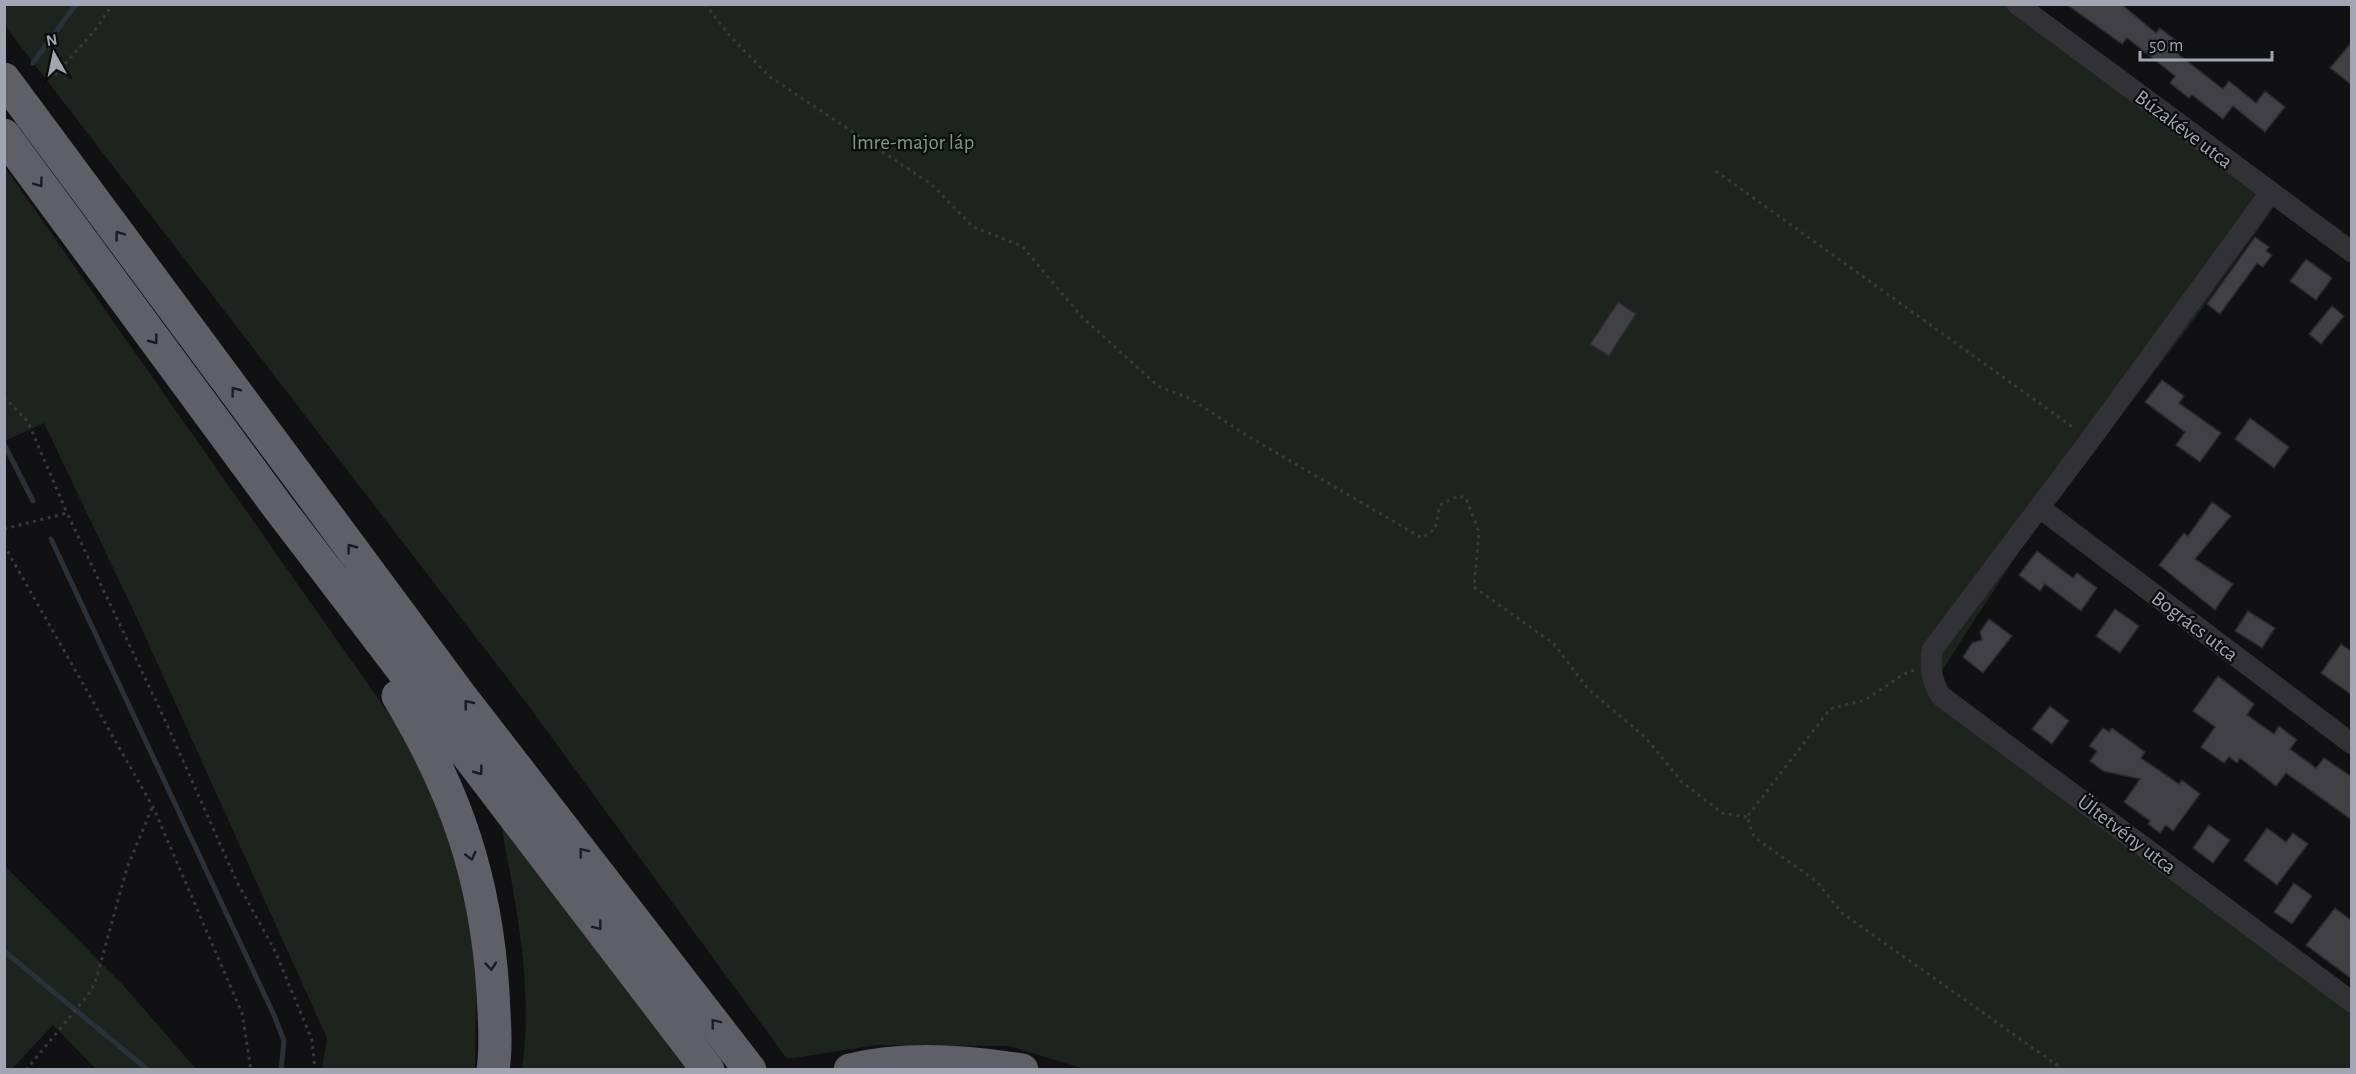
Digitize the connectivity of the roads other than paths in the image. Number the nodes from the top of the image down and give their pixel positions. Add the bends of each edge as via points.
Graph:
1 (2017, 4) edge
2 (4, 79) edge
3 (4, 135) edge
4 (2270, 193) junction
5 (2352, 252) edge
6 (278, 507) junction
7 (2040, 508) junction
8 (2352, 744) edge
9 (2352, 1002) edge
10 (493, 1070) edge
11 (708, 1070) edge
12 (750, 1070) edge
13 (850, 1070) edge
14 (1022, 1070) edge

1 - 4 street, Búzakéve utca
12 -> 2 highway via 460,695
3 -> 6 highway
4 - 5 street, Búzakéve utca
4 - 7 street
6 -> 10 highway via 324,591 398,695 445,781 461,822 484,908 496,1051
6 -> 11 highway
7 - 8 street, Bogrács utca
7 - 9 street, Ültetvény utca via 1931,657 1931,677 1941,696
13 - 14 highway via 904,1063 959,1062

